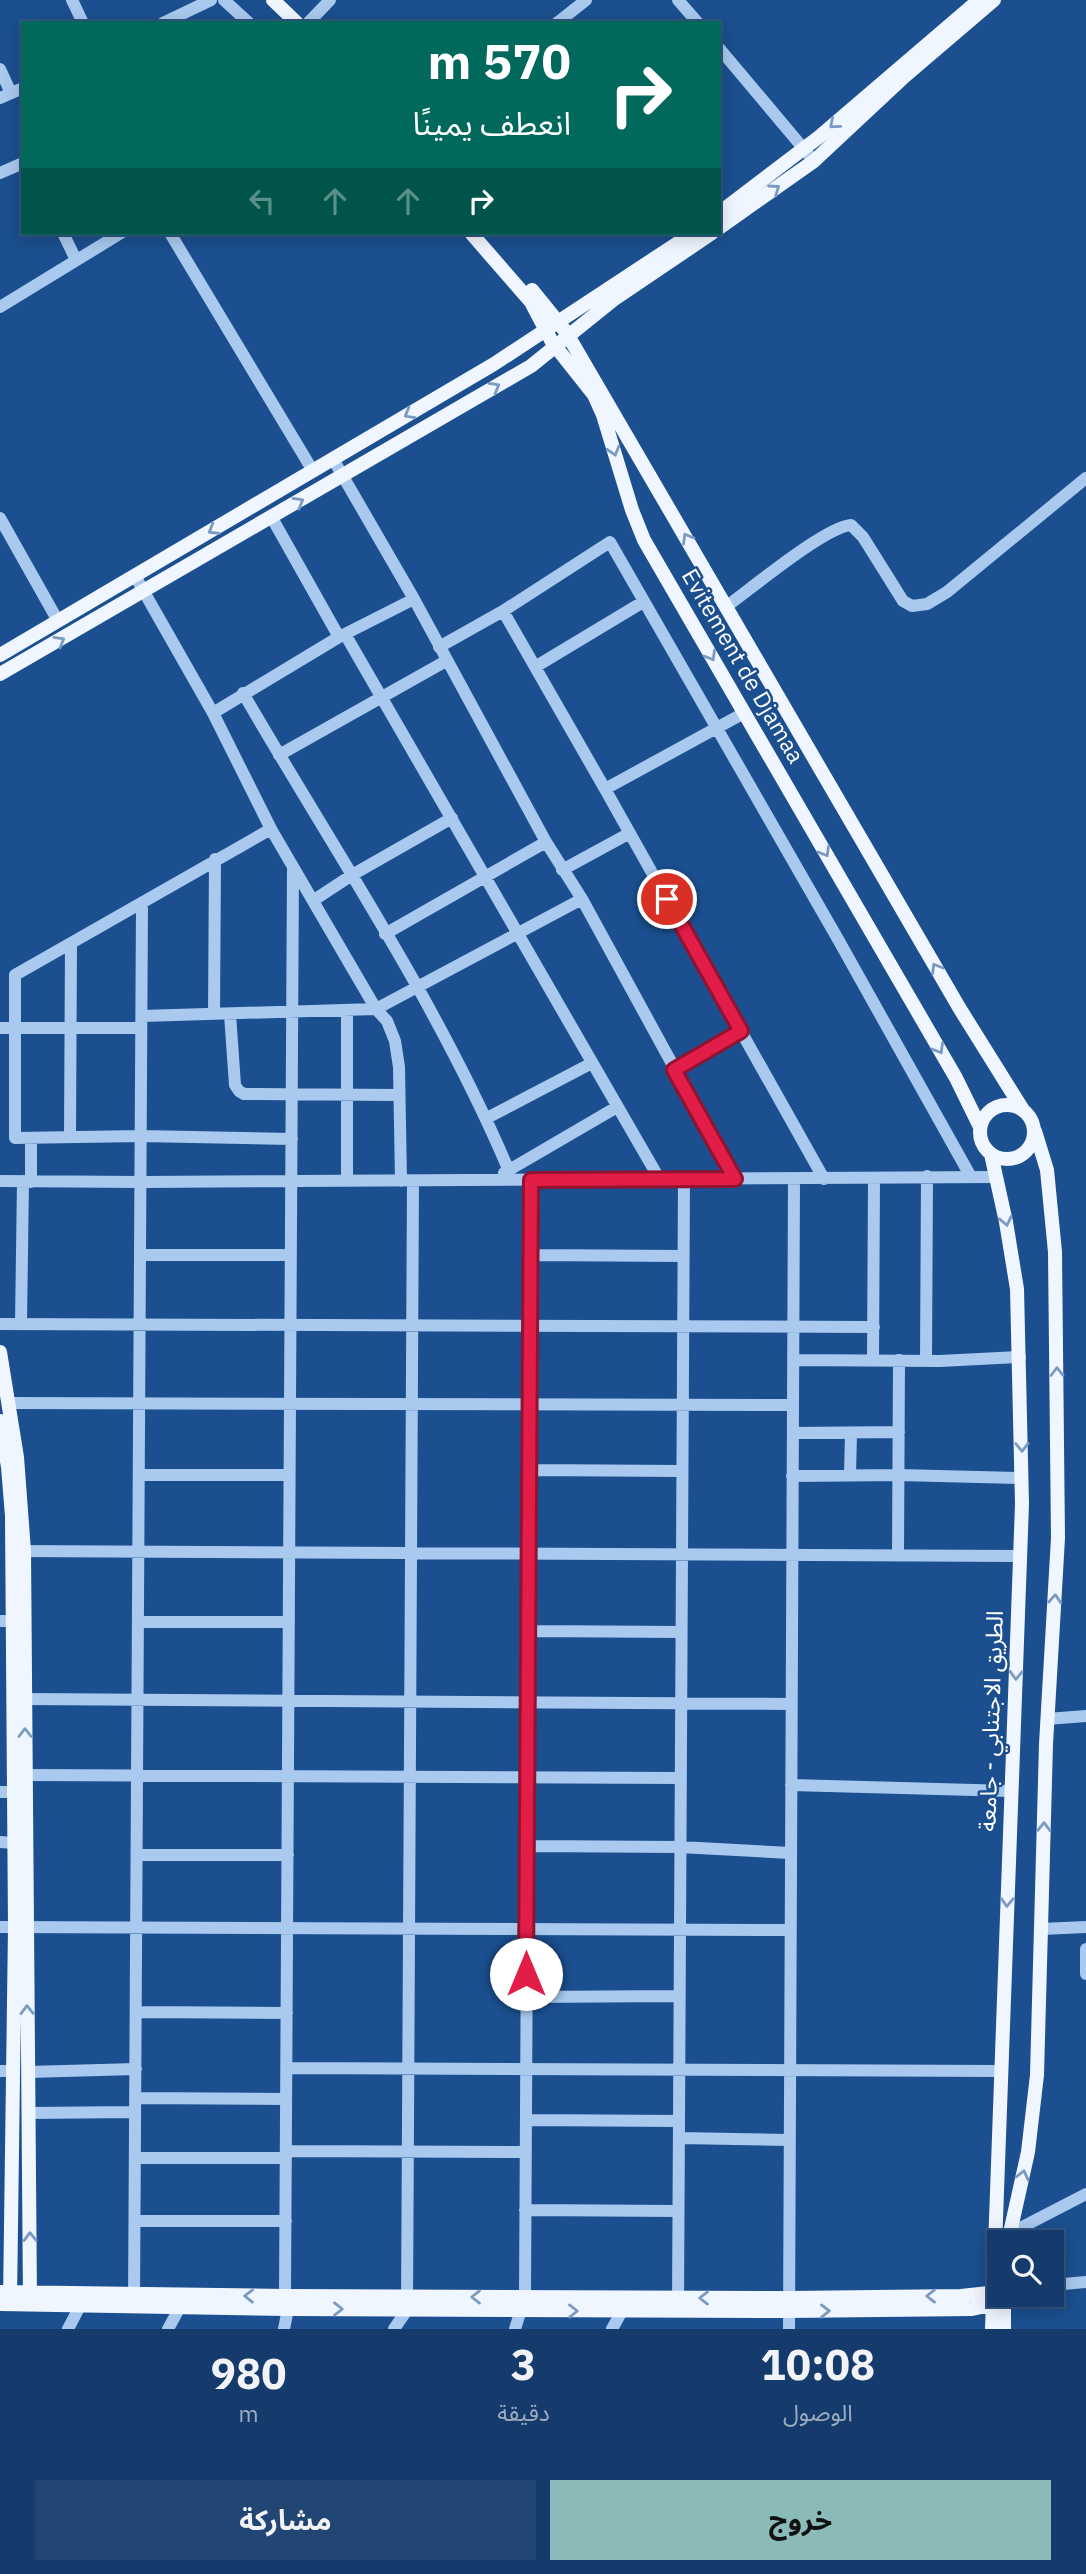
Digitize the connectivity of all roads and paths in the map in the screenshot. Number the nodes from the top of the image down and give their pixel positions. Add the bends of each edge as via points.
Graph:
1 (72, 0) edge
2 (211, 0) edge
3 (224, 0) edge
4 (273, 0) edge
5 (330, 0) edge
6 (586, 0) edge
7 (678, 0) edge
8 (979, 0) edge
9 (995, 0) edge
10 (190, 17) edge
11 (82, 21) edge
12 (172, 21) edge
13 (247, 21) edge
14 (295, 21) edge
15 (311, 21) edge
16 (560, 21) edge
17 (696, 21) edge
18 (721, 50) edge
19 (0, 69) edge
20 (11, 93) edge
21 (804, 149) junction
22 (814, 161) junction
23 (21, 164) edge
24 (0, 173) edge
25 (721, 211) edge
26 (721, 227) edge
27 (64, 235) edge
28 (118, 235) edge
29 (171, 235) edge
30 (473, 235) edge
31 (485, 235) edge
32 (690, 235) edge
33 (709, 235) edge
34 (76, 260) junction
35 (1, 305) edge
36 (559, 321) junction
37 (545, 329) junction
38 (568, 335) junction
39 (556, 346) junction
40 (333, 458) junction
41 (313, 471) junction
42 (344, 476) junction
43 (1086, 478) edge
44 (0, 518) edge
45 (272, 518) junction
46 (135, 576) junction
47 (144, 592) junction
48 (414, 599) junction
49 (643, 602) junction
50 (727, 606) junction
51 (503, 611) junction
52 (58, 621) junction
53 (342, 636) junction
54 (439, 648) junction
55 (0, 655) edge
56 (446, 661) junction
57 (535, 667) junction
58 (0, 674) edge
59 (243, 693) junction
60 (381, 696) junction
61 (213, 713) junction
62 (744, 713) junction
63 (716, 727) junction
64 (279, 755) junction
65 (606, 789) junction
66 (452, 818) junction
67 (271, 829) junction
68 (631, 833) junction
69 (546, 842) junction
70 (215, 859) junction
71 (293, 867) junction
72 (562, 870) junction
73 (352, 875) junction
74 (485, 876) junction
75 (582, 899) junction
76 (314, 900) junction
77 (142, 904) junction
78 (517, 933) junction
79 (385, 934) junction
80 (71, 943) junction
81 (415, 986) junction
82 (376, 1009) junction
83 (347, 1010) junction
84 (292, 1012) junction
85 (214, 1014) junction
86 (230, 1014) junction
87 (141, 1022) junction
88 (15, 1027) junction
89 (0, 1028) edge
90 (71, 1028) junction
91 (741, 1031) junction
92 (592, 1063) junction
93 (674, 1070) junction
94 (292, 1094) junction
95 (347, 1094) junction
96 (398, 1095) junction
97 (617, 1107) junction
98 (1023, 1110) junction
99 (486, 1118) junction
100 (980, 1127) junction
101 (1035, 1130) junction
102 (70, 1136) junction
103 (141, 1136) junction
104 (31, 1139) junction
105 (292, 1139) junction
106 (991, 1154) junction
107 (509, 1171) junction
108 (927, 1176) junction
109 (971, 1177) junction
110 (996, 1177) junction
111 (735, 1179) junction
112 (794, 1179) junction
113 (824, 1179) junction
114 (874, 1179) junction
115 (531, 1180) junction
116 (660, 1180) junction
117 (684, 1180) junction
118 (0, 1181) edge
119 (27, 1181) junction
120 (291, 1181) junction
121 (347, 1181) junction
122 (407, 1181) junction
123 (492, 1181) junction
124 (141, 1182) junction
125 (140, 1255) junction
126 (291, 1255) junction
127 (530, 1255) junction
128 (683, 1256) junction
129 (0, 1324) edge
130 (21, 1324) junction
131 (140, 1324) junction
132 (291, 1325) junction
133 (412, 1325) junction
134 (530, 1326) junction
135 (683, 1326) junction
136 (793, 1327) junction
137 (874, 1327) junction
138 (0, 1352) edge
139 (1020, 1357) junction
140 (793, 1360) junction
141 (873, 1360) junction
142 (899, 1360) junction
143 (926, 1360) junction
144 (8, 1403) junction
145 (139, 1403) junction
146 (290, 1404) junction
147 (411, 1404) junction
148 (530, 1405) junction
149 (793, 1405) junction
150 (682, 1406) junction
151 (0, 1421) edge
152 (899, 1432) junction
153 (793, 1433) junction
154 (851, 1433) junction
155 (6, 1441) edge
156 (529, 1470) junction
157 (682, 1471) junction
158 (139, 1475) junction
159 (289, 1475) junction
160 (850, 1475) junction
161 (899, 1475) junction
162 (792, 1476) junction
163 (1022, 1478) junction
164 (11, 1516) edge
165 (17, 1551) junction
166 (138, 1552) junction
167 (289, 1552) junction
168 (411, 1553) junction
169 (529, 1553) junction
170 (682, 1554) junction
171 (792, 1555) junction
172 (898, 1555) junction
173 (1021, 1556) junction
174 (6, 1621) edge
175 (138, 1622) junction
176 (289, 1622) junction
177 (528, 1631) junction
178 (681, 1632) junction
179 (137, 1698) junction
180 (12, 1700) edge
181 (289, 1701) junction
182 (410, 1702) junction
183 (528, 1702) junction
184 (681, 1703) junction
185 (791, 1704) junction
186 (1086, 1716) edge
187 (1047, 1718) junction
188 (25, 1775) junction
189 (137, 1776) junction
190 (288, 1776) junction
191 (410, 1777) junction
192 (527, 1777) junction
193 (680, 1778) junction
194 (791, 1785) junction
195 (1011, 1791) junction
196 (7, 1792) edge
197 (7, 1842) edge
198 (527, 1846) junction
199 (680, 1847) junction
200 (790, 1853) junction
201 (137, 1855) junction
202 (288, 1855) junction
203 (14, 1927) edge
204 (136, 1927) junction
205 (1086, 1927) edge
206 (287, 1928) junction
207 (409, 1928) junction
208 (527, 1929) junction
209 (1041, 1929) junction
210 (680, 1930) junction
211 (790, 1930) junction
212 (1086, 1949) edge
213 (1086, 1974) edge
214 (679, 1996) junction
215 (526, 1997) junction
216 (136, 2012) junction
217 (287, 2013) junction
218 (286, 2068) junction
219 (136, 2069) junction
220 (408, 2069) junction
221 (526, 2069) junction
222 (679, 2070) junction
223 (6, 2071) edge
224 (789, 2071) junction
225 (1001, 2071) junction
226 (28, 2072) junction
227 (135, 2098) junction
228 (286, 2099) junction
229 (135, 2112) junction
230 (28, 2113) junction
231 (526, 2120) junction
232 (679, 2121) junction
233 (678, 2138) junction
234 (789, 2140) junction
235 (407, 2152) junction
236 (525, 2152) junction
237 (286, 2155) junction
238 (135, 2158) junction
239 (1086, 2194) edge
240 (525, 2210) junction
241 (5, 2211) edge
242 (678, 2211) junction
243 (135, 2221) junction
244 (286, 2221) junction
245 (999, 2230) edge
246 (1010, 2230) edge
247 (1022, 2230) edge
248 (1086, 2282) edge
249 (1064, 2284) edge
250 (987, 2297) edge
251 (5, 2298) edge
252 (30, 2299) junction
253 (134, 2300) junction
254 (287, 2303) junction
255 (407, 2303) junction
256 (523, 2304) junction
257 (678, 2304) junction
258 (789, 2304) junction
259 (80, 2306) junction
260 (180, 2307) junction
261 (996, 2307) edge
262 (1000, 2307) edge
263 (622, 2311) junction
264 (68, 2329) edge
265 (168, 2329) edge
266 (284, 2329) edge
267 (394, 2329) edge
268 (515, 2329) edge
269 (612, 2329) edge
270 (789, 2329) edge
271 (992, 2329) edge
272 (1004, 2329) edge

1 - 11 street
2 - 10 street
3 - 13 street
4 - 14 main road
5 - 15 street
6 - 16 street
7 - 17 street
8 -> 21 main road
9 - 22 main road
10 - 12 street
18 - 21 street
19 - 20 street
21 - 22 street
21 - 25 main road
26 -> 22 main road
23 - 24 street
27 - 34 street
28 - 34 street
29 - 41 street
30 - 37 main road, Evitement de Djamaa via 525,295
31 - 36 main road, Evitement de Djamaa
32 - 36 main road
33 - 38 main road
34 - 35 street
36 - 37 main road
36 - 38 main road, Evitement de Djamaa
37 - 39 main road, Evitement de Djamaa
37 -> 40 main road
38 - 39 main road
50 -> 38 main road, Evitement de Djamaa
42 -> 39 main road via 531,366
39 -> 62 main road, Evitement de Djamaa via 598,401 637,525
40 - 41 main road
40 - 42 street
41 -> 46 main road
45 -> 42 main road
42 - 48 street
43 - 50 street via 927,604 912,607 903,601 863,537 851,526 843,526
44 - 52 street
45 - 47 main road
45 - 53 street
46 - 47 street
46 - 52 main road
58 -> 47 main road
47 - 61 street
48 - 53 street
48 - 54 street
49 - 51 street via 610,542
49 - 57 street
49 - 63 street
98 -> 50 main road, Evitement de Djamaa via 960,1010
51 - 54 street
51 - 57 street
52 - 55 main road
53 - 59 street
53 - 60 street
54 - 56 street
56 - 60 street
56 - 69 street
57 - 65 street
59 - 61 street
59 - 64 street
60 - 64 street
60 - 66 street
61 - 67 street
62 - 63 street
62 -> 100 main road, Evitement de Djamaa
63 - 65 street
63 - 109 street
64 - 73 street
65 - 68 street
66 - 73 street
66 - 74 street
67 - 70 street
67 - 71 street
68 - 72 street
68 - 91 street
69 - 72 street
69 - 74 street
70 - 77 street
70 - 85 street
71 - 76 street
71 - 84 street
72 - 75 street
73 - 76 street
73 - 79 street
74 - 78 street
74 - 79 street
75 - 78 street
75 - 93 street
76 - 82 street
77 - 80 street
77 - 87 street
78 - 81 street
78 - 92 street
79 - 81 street
80 - 88 street via 15,975
80 - 90 street
81 - 82 street
81 - 99 street
82 - 83 street
82 - 96 street via 396,1041
83 - 84 street
83 - 95 street
84 - 86 street
84 - 94 street
85 - 86 street
85 - 87 street
86 - 94 street via 239,1091
87 - 90 street
87 - 103 street
88 - 89 street
88 - 90 street
88 - 104 street via 15,1138
90 - 102 street
91 - 93 street
91 - 113 street
92 - 97 street
92 - 99 street
93 - 111 street
94 - 95 street
94 - 105 street
95 - 96 street
95 - 121 street
96 - 122 street
97 - 107 street
97 - 116 street
98 - 100 main road via 1002,1105 992,1109
98 - 101 main road
99 - 107 street
100 - 106 main road via 984,1147
101 - 106 main road via 1028,1150 1020,1156 1010,1159
187 -> 101 main road via 1058,1538 1056,1286 1047,1170
102 - 103 street
102 - 104 street
103 - 105 street
103 - 124 street
104 - 119 street
105 - 120 street
106 - 110 main road, الطريق الاجتنابي - جامعة
107 - 123 street
108 - 109 street
108 - 114 street
108 - 143 street
109 - 110 street
110 -> 139 main road, الطريق الاجتنابي - جامعة via 1013,1255
111 - 112 street
111 - 117 street
112 - 113 street
112 - 136 street
113 - 114 street
114 - 137 street
115 - 116 street
115 - 123 street
115 - 127 street
116 - 117 street
117 - 128 street
118 - 119 street
119 - 124 street
119 - 130 street
120 - 121 street
120 - 124 street
120 - 126 street
121 - 122 street
122 - 123 street
122 - 133 street
124 - 125 street
125 - 126 street
125 - 131 street
126 - 132 street
127 - 128 street
127 - 134 street
128 - 135 street
129 - 130 street
130 - 131 street
131 - 132 street
131 - 145 street
132 - 133 street
132 - 146 street
133 - 134 street
133 - 147 street
134 - 135 street
134 - 148 street
135 - 136 street
135 - 150 street
136 - 137 street
136 - 140 street
137 - 141 street
138 - 144 main road
139 - 143 street
139 -> 163 main road, الطريق الاجتنابي - جامعة
140 - 141 street
140 - 149 street
141 - 142 street
142 - 143 street
142 - 152 street
144 - 145 street
144 - 155 main road
145 - 146 street
145 - 158 street
146 - 147 street
146 - 159 street
147 - 148 street
147 - 168 street
148 - 150 street
148 - 156 street
149 - 150 street
149 - 153 street
150 - 157 street
151 - 155 main road
152 - 154 street
152 - 161 street
153 - 154 street
153 - 162 street
154 - 160 street
155 - 164 main road
156 - 157 street
156 - 169 street
157 - 170 street
158 - 159 street
158 - 166 street
159 - 167 street
160 - 161 street
160 - 162 street
161 - 163 street
161 - 172 street
162 - 171 street
163 - 173 main road, الطريق الاجتنابي - جامعة
164 - 165 main road
165 - 166 street
165 - 174 main road
165 - 180 main road
166 - 167 street
166 - 175 street
167 - 168 street
167 - 176 street
168 - 169 street
168 - 182 street
169 - 170 street
169 - 177 street
170 - 171 street
170 - 178 street
171 - 172 street
171 - 185 street
172 - 173 street
173 -> 195 main road, الطريق الاجتنابي - جامعة
174 - 180 main road
175 - 176 street
175 - 179 street
176 - 181 street
177 - 178 street
177 - 183 street
178 - 184 street
179 - 180 street
179 - 181 street
179 - 189 street
188 -> 180 main road
180 - 196 main road
181 - 182 street
181 - 190 street
182 - 183 street
182 - 191 street
183 - 184 street
183 - 192 street
184 - 185 street
184 - 193 street
185 - 194 street
186 - 187 street
209 -> 187 main road
188 - 189 street
188 - 203 main road
189 - 190 street
189 - 201 street
190 - 191 street
190 - 202 street
191 - 192 street
191 - 207 street
192 - 193 street
192 - 198 street
193 - 199 street
194 - 195 street
194 - 200 street
195 -> 225 main road, الطريق الاجتنابي - جامعة
196 - 197 main road
197 - 203 main road
198 - 199 street
198 - 208 street
199 - 200 street
199 - 210 street
200 - 211 street
201 - 202 street
201 - 204 street
202 - 206 street
203 - 204 street
203 - 223 main road
226 -> 203 main road
204 - 206 street
204 - 216 street
205 - 209 street
206 - 207 street
206 - 217 street
207 - 208 street
207 - 220 street
208 - 210 street
208 - 215 street
246 -> 209 main road via 1035,2105
210 - 211 street
210 - 214 street
211 - 224 street
212 - 213 street
214 - 215 street
214 - 222 street
215 - 221 street
216 - 217 street
216 - 219 street
217 - 218 street
218 - 220 street
218 - 228 street
219 - 226 street
219 - 227 street
220 - 221 street
220 - 235 street
221 - 222 street
221 - 231 street
222 - 224 street
222 - 232 street
223 - 241 main road
224 - 225 street
224 - 234 street
225 - 245 main road, الطريق الاجتنابي - جامعة
226 - 230 main road
227 - 228 street
227 - 229 street
228 - 237 street
229 - 230 street
229 - 238 street
252 -> 230 main road
231 - 232 street
231 - 236 street
232 - 233 street
233 - 234 street
233 - 242 street
234 - 258 street
235 - 236 street
235 - 237 street
235 - 255 street
236 - 240 street
237 - 238 street
237 - 244 street
238 - 243 street
239 - 247 street
240 - 242 street
240 - 256 street
241 - 251 main road
242 - 257 street
243 - 244 street
243 - 253 street
244 - 254 street
248 - 249 street
250 - 258 main road
251 - 252 main road
252 - 253 main road
252 - 259 main road
254 -> 253 main road
253 - 259 main road
253 - 260 main road
254 - 255 main road
254 - 260 main road
254 - 266 street
255 - 256 main road
255 - 267 street
256 - 257 main road
256 -> 263 main road
256 - 268 street
257 - 258 main road
257 - 263 main road
258 - 270 street
259 - 264 street
260 - 265 street
261 - 271 main road
262 - 272 main road
263 - 269 street

